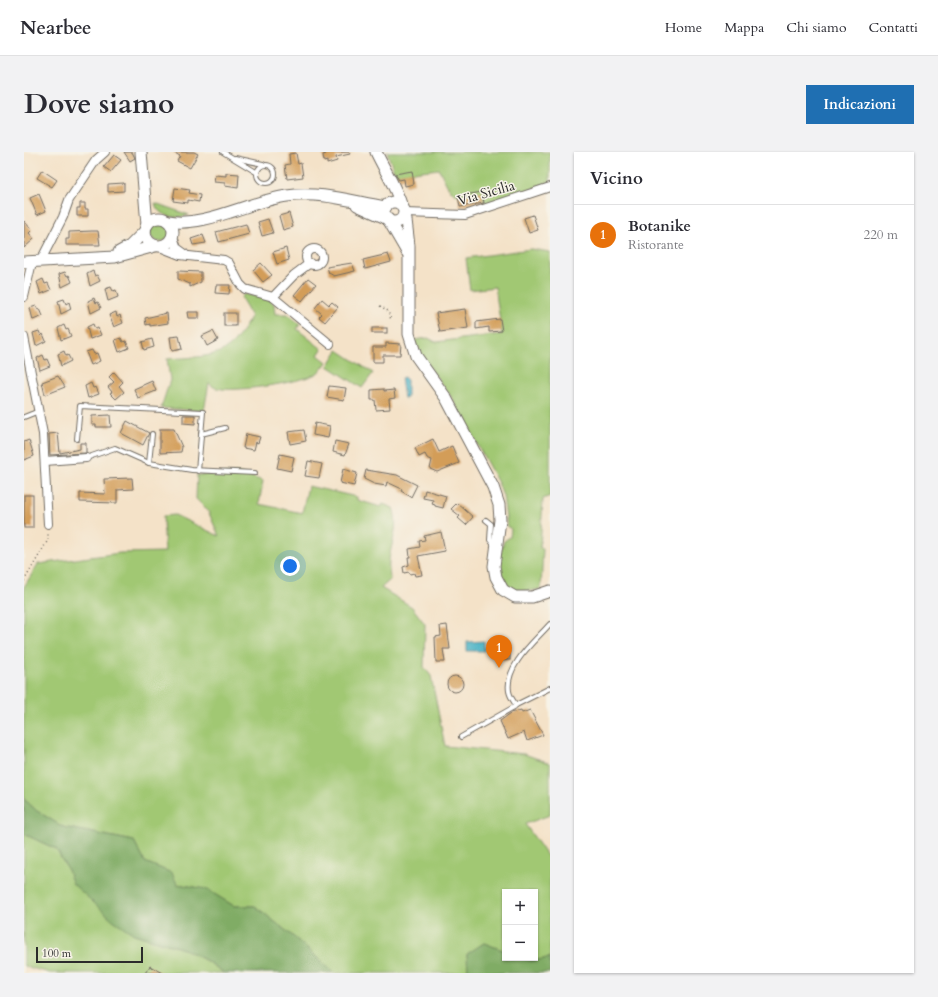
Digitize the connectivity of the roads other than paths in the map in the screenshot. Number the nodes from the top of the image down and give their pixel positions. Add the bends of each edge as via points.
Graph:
1 (106, 152) edge
2 (142, 152) edge
3 (224, 152) edge
4 (376, 152) edge
5 (233, 157) junction
6 (265, 164) junction
7 (256, 172) junction
8 (386, 173) junction
9 (145, 176) junction
10 (550, 187) edge
11 (344, 199) junction
12 (388, 205) junction
13 (403, 212) junction
14 (201, 219) junction
15 (164, 220) junction
16 (389, 220) junction
17 (146, 228) junction
18 (173, 236) junction
19 (158, 246) junction
20 (408, 254) junction
21 (190, 256) junction
22 (104, 257) junction
23 (32, 262) edge
24 (310, 263) dead end
25 (24, 297) edge
26 (273, 297) junction
27 (24, 337) edge
28 (330, 344) dead end
29 (39, 411) junction
30 (24, 417) edge
31 (225, 428) dead end
32 (152, 434) dead end
33 (201, 434) junction
34 (77, 438) dead end
35 (86, 458) joint
36 (45, 461) junction
37 (149, 463) junction
38 (198, 470) junction
39 (255, 472) dead end
40 (486, 520) dead end
41 (48, 524) road end
42 (497, 549) junction
43 (550, 591) edge
44 (550, 624) edge
45 (550, 688) edge
46 (516, 705) junction
47 (461, 736) dead end

1 - 23 street via 96,160 69,200 63,217
2 - 9 main road
3 - 5 lane
4 - 8 main road
5 - 6 lane
5 - 7 lane
6 - 7 lane
6 - 7 lane via 274,170 275,176 272,181 261,182
8 - 12 main road via 392,194
8 - 13 main road via 393,182
9 - 15 main road via 152,206
9 - 17 main road
10 - 13 street, Via Sicilia via 465,215
11 - 12 main road
11 - 14 main road via 310,194 285,196
11 - 16 main road
12 - 13 main road via 396,203
12 - 16 main road via 384,213
13 - 16 main road via 398,221
13 - 20 main road via 406,220
14 - 15 main road via 181,222
14 - 18 main road via 180,229
15 - 17 main road via 153,220
15 - 18 main road via 173,227
16 - 20 main road
17 - 19 main road via 149,242
17 - 22 main road via 139,238 122,251
18 - 19 main road via 168,244
18 - 21 street via 176,248
19 - 21 street via 180,255
19 - 22 main road via 122,256
20 - 42 main road via 408,326 412,347 424,370 446,398 493,487 500,511
21 - 26 street via 224,260 229,263 245,289
22 - 23 main road
23 - 25 street
24 - 26 street
26 - 28 street
27 - 29 street
29 - 30 lane
29 - 36 street
31 - 33 lane
32 - 37 lane
33 - 34 lane via 203,412 80,406
33 - 38 lane
35 - 36 street
35 - 37 lane via 115,448
36 - 41 street
37 - 38 lane
38 - 39 lane
40 - 42 lane via 491,524 490,540
42 - 43 main road via 494,572 500,586 507,593 526,598
44 - 46 lane via 520,657 513,670 508,690
45 - 46 lane
46 - 47 lane

